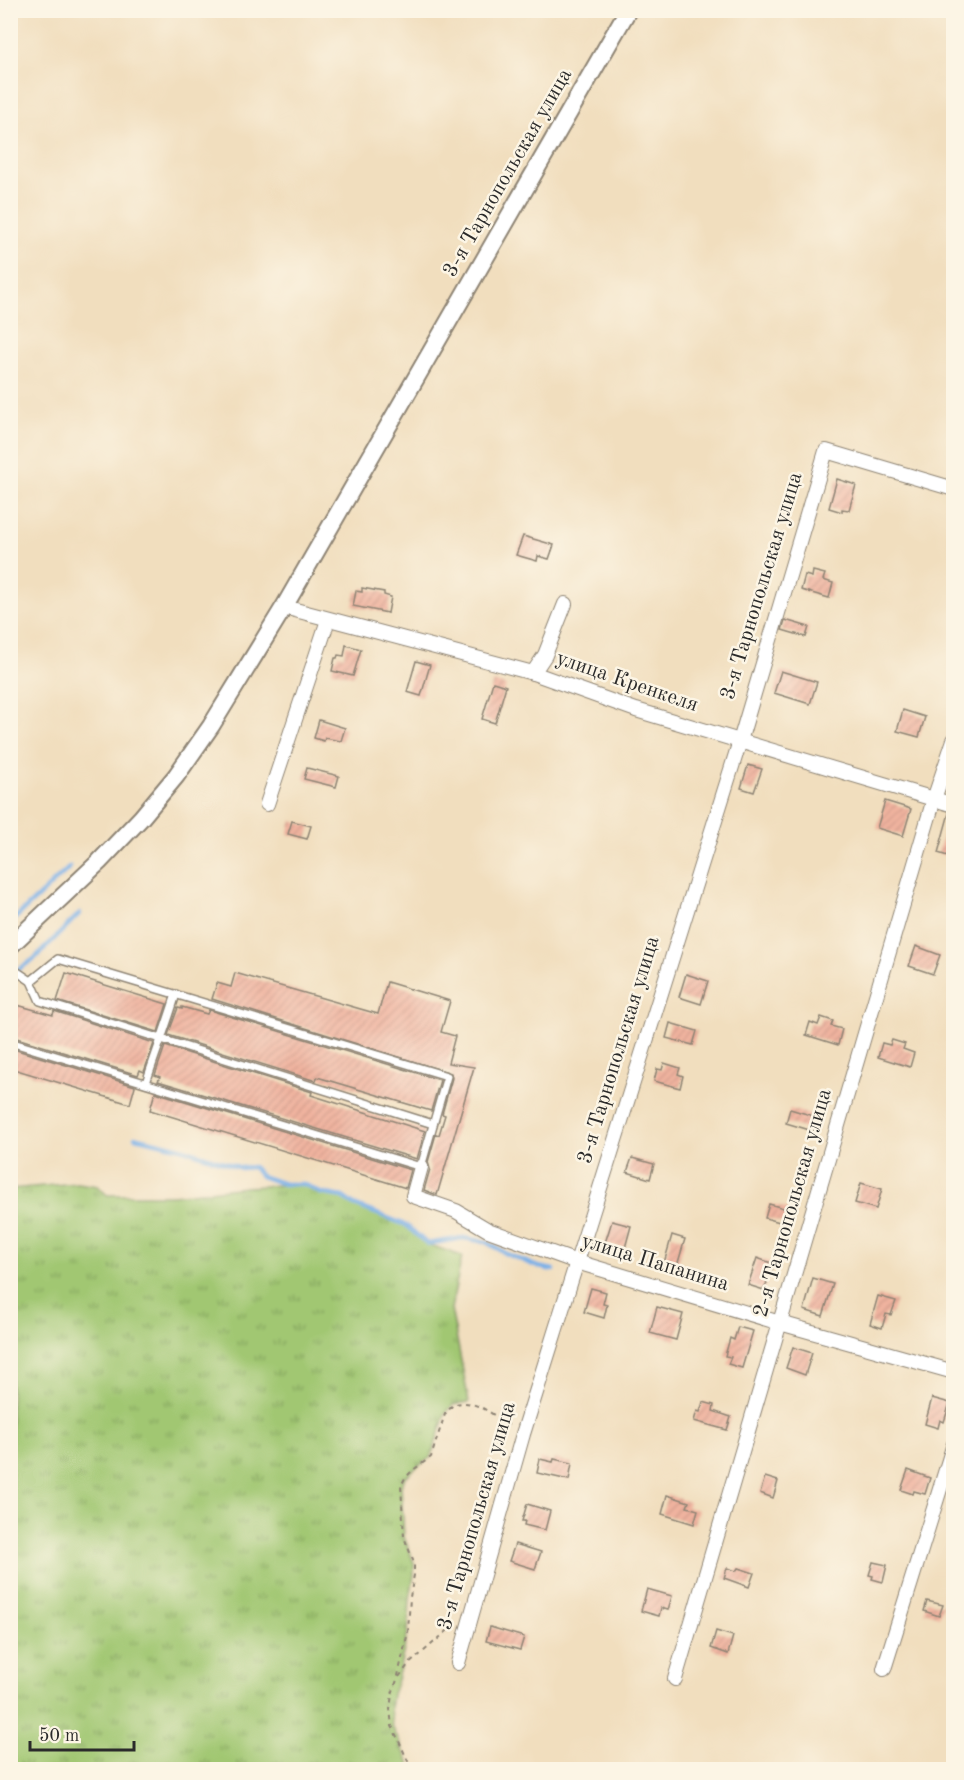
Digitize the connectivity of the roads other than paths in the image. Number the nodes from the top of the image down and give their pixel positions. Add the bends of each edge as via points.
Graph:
1 (628, 10) edge
2 (954, 489) edge
3 (565, 604) dead end
4 (284, 607) junction
5 (328, 620) junction
6 (533, 673) junction
7 (954, 740) edge
8 (740, 741) junction
9 (934, 799) junction
10 (267, 804) dead end
11 (954, 805) edge
12 (10, 946) edge
13 (10, 968) edge
14 (31, 981) junction
15 (176, 994) junction
16 (160, 1039) junction
17 (10, 1042) edge
18 (146, 1083) junction
19 (433, 1124) junction
20 (421, 1167) junction
21 (577, 1262) junction
22 (780, 1323) junction
23 (954, 1372) edge
24 (954, 1444) edge
25 (458, 1664) dead end
26 (884, 1669) dead end
27 (675, 1679) dead end

1 - 4 street, 3-я Тарнопольская улица
2 - 8 street, 3-я Тарнопольская улица via 826,452
3 - 6 street via 545,655
4 - 5 street, улица Кренкеля
4 - 12 street, 3-я Тарнопольская улица via 176,776 99,862
5 - 6 street, улица Кренкеля
5 - 10 street
6 - 8 street, улица Кренкеля via 636,710
7 - 9 street, 2-я Тарнопольская улица
8 - 9 street, улица Кренкеля
8 - 21 street, 3-я Тарнопольская улица
9 - 11 street, улица Кренкеля
9 - 22 street, 2-я Тарнопольская улица
13 - 14 lane
14 - 15 lane via 58,958
14 - 16 lane via 40,1001
15 - 16 lane
15 - 19 lane via 447,1076
16 - 18 lane
16 - 19 lane
17 - 18 lane
18 - 20 lane
19 - 20 lane
20 - 21 street, улица Папанина via 413,1196 456,1211 488,1230
21 - 22 street, улица Папанина
21 - 25 street, 3-я Тарнопольская улица
22 - 23 street, улица Папанина
22 - 27 street, 2-я Тарнопольская улица
24 - 26 street

